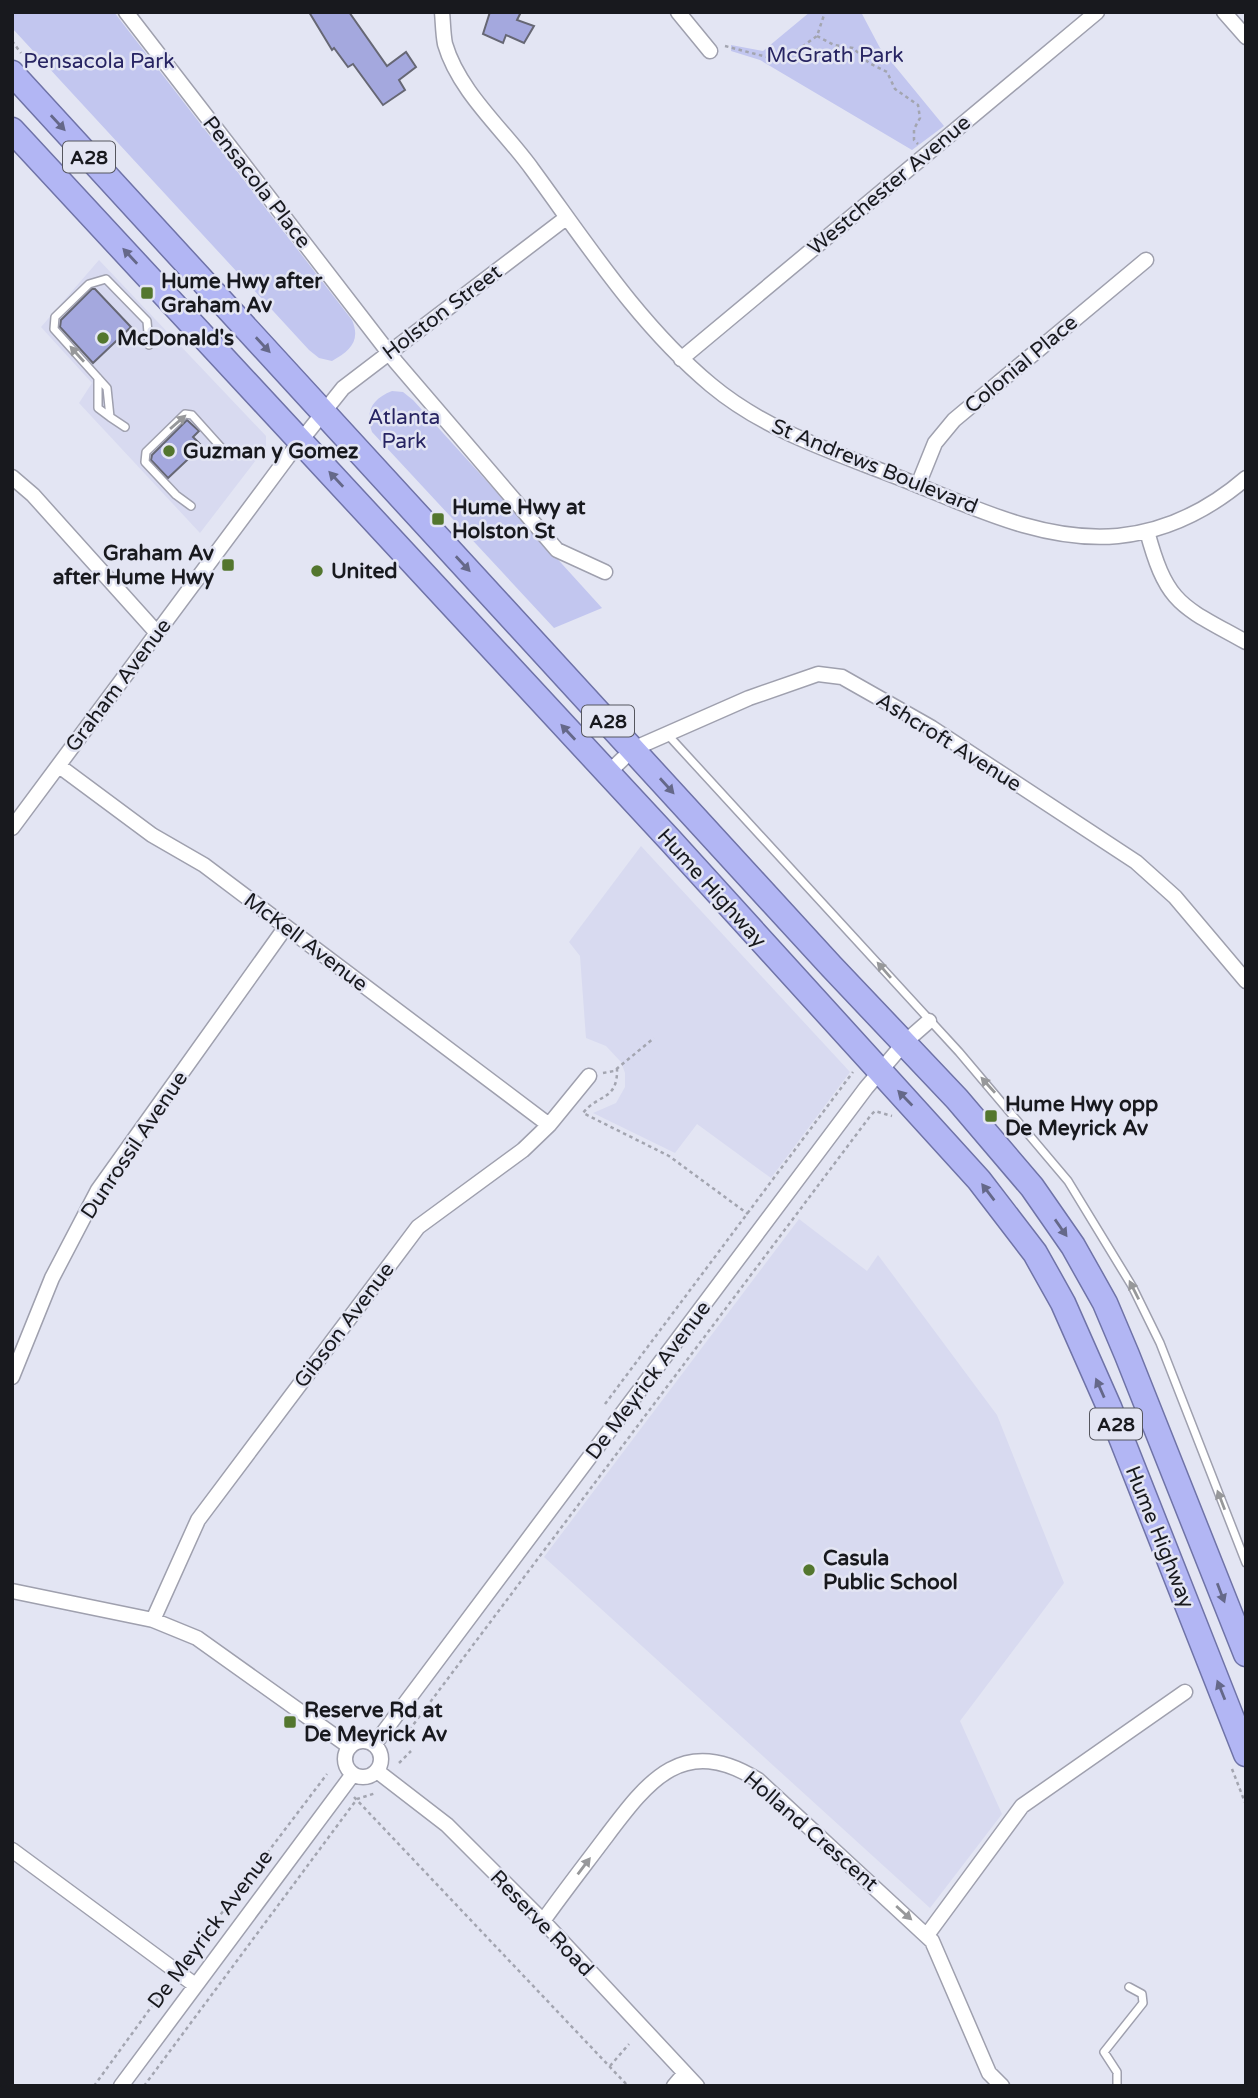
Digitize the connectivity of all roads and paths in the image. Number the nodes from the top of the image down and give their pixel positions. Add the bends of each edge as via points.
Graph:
1 (126, 12) edge
2 (442, 12) edge
3 (678, 12) edge
4 (825, 12) edge
5 (1097, 12) edge
6 (1224, 12) edge
7 (817, 36) junction
8 (1246, 37) edge
9 (707, 48) joint
10 (12, 73) edge
11 (12, 130) edge
12 (926, 154) junction
13 (566, 218) junction
14 (1146, 260) dead end
15 (149, 345) dead end
16 (388, 352) junction
17 (681, 359) junction
18 (323, 410) junction
19 (125, 427) dead end
20 (300, 442) junction
21 (227, 454) dead end
22 (12, 477) edge
23 (1246, 478) edge
24 (918, 485) junction
25 (191, 506) dead end
26 (1147, 531) junction
27 (605, 572) dead end
28 (157, 633) junction
29 (1246, 642) edge
30 (668, 735) junction
31 (633, 749) junction
32 (59, 766) junction
33 (607, 774) junction
34 (12, 828) edge
35 (285, 928) junction
36 (1246, 981) edge
37 (929, 1021) junction
38 (654, 1038) dead end
39 (905, 1042) junction
40 (617, 1068) junction
41 (881, 1070) junction
42 (853, 1072) dead end
43 (589, 1076) joint
44 (897, 1120) dead end
45 (549, 1125) junction
46 (748, 1214) junction
47 (12, 1377) edge
48 (605, 1404) dead end
49 (1246, 1563) edge
50 (12, 1591) edge
51 (153, 1620) junction
52 (1246, 1654) edge
53 (1185, 1692) dead end
54 (401, 1741) dead end
55 (374, 1745) junction
56 (350, 1747) junction
57 (411, 1751) dead end
58 (1237, 1757) edge
59 (399, 1763) dead end
60 (377, 1771) junction
61 (327, 1774) dead end
62 (353, 1774) junction
63 (376, 1793) dead end
64 (357, 1799) junction
65 (1246, 1805) edge
66 (12, 1850) edge
67 (543, 1921) junction
68 (927, 1935) junction
69 (177, 1972) junction
70 (195, 1986) junction
71 (1129, 1987) dead end
72 (629, 2044) dead end
73 (610, 2067) junction
74 (685, 2073) junction
75 (94, 2086) edge
76 (121, 2086) edge
77 (144, 2086) edge
78 (628, 2086) edge
79 (674, 2086) edge
80 (697, 2086) edge
81 (1002, 2086) edge
82 (1117, 2086) edge

1 - 16 street, Pensacola Place
2 - 13 street, St Andrews Boulevard via 445,44 464,83
3 - 9 street
4 - 7 path
5 - 12 street, Westchester Avenue
6 - 8 street
7 - 9 path via 782,61 731,47
7 - 12 path via 853,48 887,72 895,89 918,105 914,140
10 -> 18 highway, Hume Highway / A28
20 -> 11 highway, Hume Highway / A28
12 - 17 street, Westchester Avenue
13 - 16 street, Holston Street
13 - 17 street, St Andrews Boulevard
14 - 24 street, Colonial Place via 954,420 935,443
19 -> 15 lane via 110,417 107,388 53,325 55,317 99,279 113,286 147,321
16 - 18 street, Holston Street
16 - 27 street, Pensacola Place via 557,550
17 - 24 street, St Andrews Boulevard via 766,423
18 - 20 street, Holston Street
18 -> 31 highway, Hume Highway / A28
20 - 28 street, Graham Avenue
33 -> 20 highway, Hume Highway / A28
25 -> 21 lane via 145,462 146,452 185,414 192,415
22 - 28 street
23 - 26 street, St Andrews Boulevard via 1193,515
24 - 26 street, St Andrews Boulevard via 1049,531 1116,536
26 - 29 street via 1164,582 1182,606
28 - 32 street, Graham Avenue
30 - 31 street, Ashcroft Avenue
30 - 36 street, Ashcroft Avenue via 749,698 818,674 842,677 932,728 1136,862 1175,897
37 -> 30 lane
31 - 33 street, Ashcroft Avenue
31 -> 39 highway, Hume Highway / A28
32 - 34 street, Graham Avenue
32 - 35 street, McKell Avenue via 152,835 204,864
33 - 41 highway, Hume Highway / A28
35 - 45 street, McKell Avenue
35 - 47 street, Dunrossil Avenue via 98,1190 52,1278
37 - 39 street, De Meyrick Avenue
49 -> 37 lane via 1160,1343 1089,1212 1021,1122
38 - 40 path
39 - 41 street, De Meyrick Avenue
39 -> 52 highway, Hume Highway / A28 via 1032,1187 1087,1271 1127,1355
40 - 43 path
40 - 46 path via 612,1093 583,1113 669,1156
41 - 55 street, De Meyrick Avenue
58 -> 41 highway, Hume Highway / A28 via 1109,1408 1063,1303 1035,1253 979,1180
42 - 46 path
43 - 45 street, Gibson Avenue
44 - 54 path, De Meyrick Avenue via 875,1111
45 - 51 street, Gibson Avenue via 523,1150 418,1227 198,1520
46 - 48 path
50 - 51 street
51 - 56 street via 216,1649
53 - 68 street via 1022,1806
55 - 56 street via 364,1741
55 - 60 street via 381,1754
56 - 62 street via 346,1764
57 - 59 path
58 - 65 path
60 - 62 street via 363,1778
60 - 67 street, Reserve Road via 447,1825
61 - 69 path, De Meyrick Avenue
62 - 70 street, De Meyrick Avenue
63 - 64 path
64 - 73 path
64 - 77 path, De Meyrick Avenue
66 - 69 street
67 -> 68 street, Holland Crescent via 654,1779 673,1766 706,1760 725,1763 758,1780
67 - 74 street, Reserve Road
68 - 81 street, Holland Crescent via 989,2073
69 - 70 street
69 - 75 path, De Meyrick Avenue
70 - 76 street, De Meyrick Avenue
71 - 82 lane via 1142,1994 1143,2003 1104,2052 1117,2072
72 - 73 path
73 - 78 path
74 - 79 street
74 - 80 street, Reserve Road

